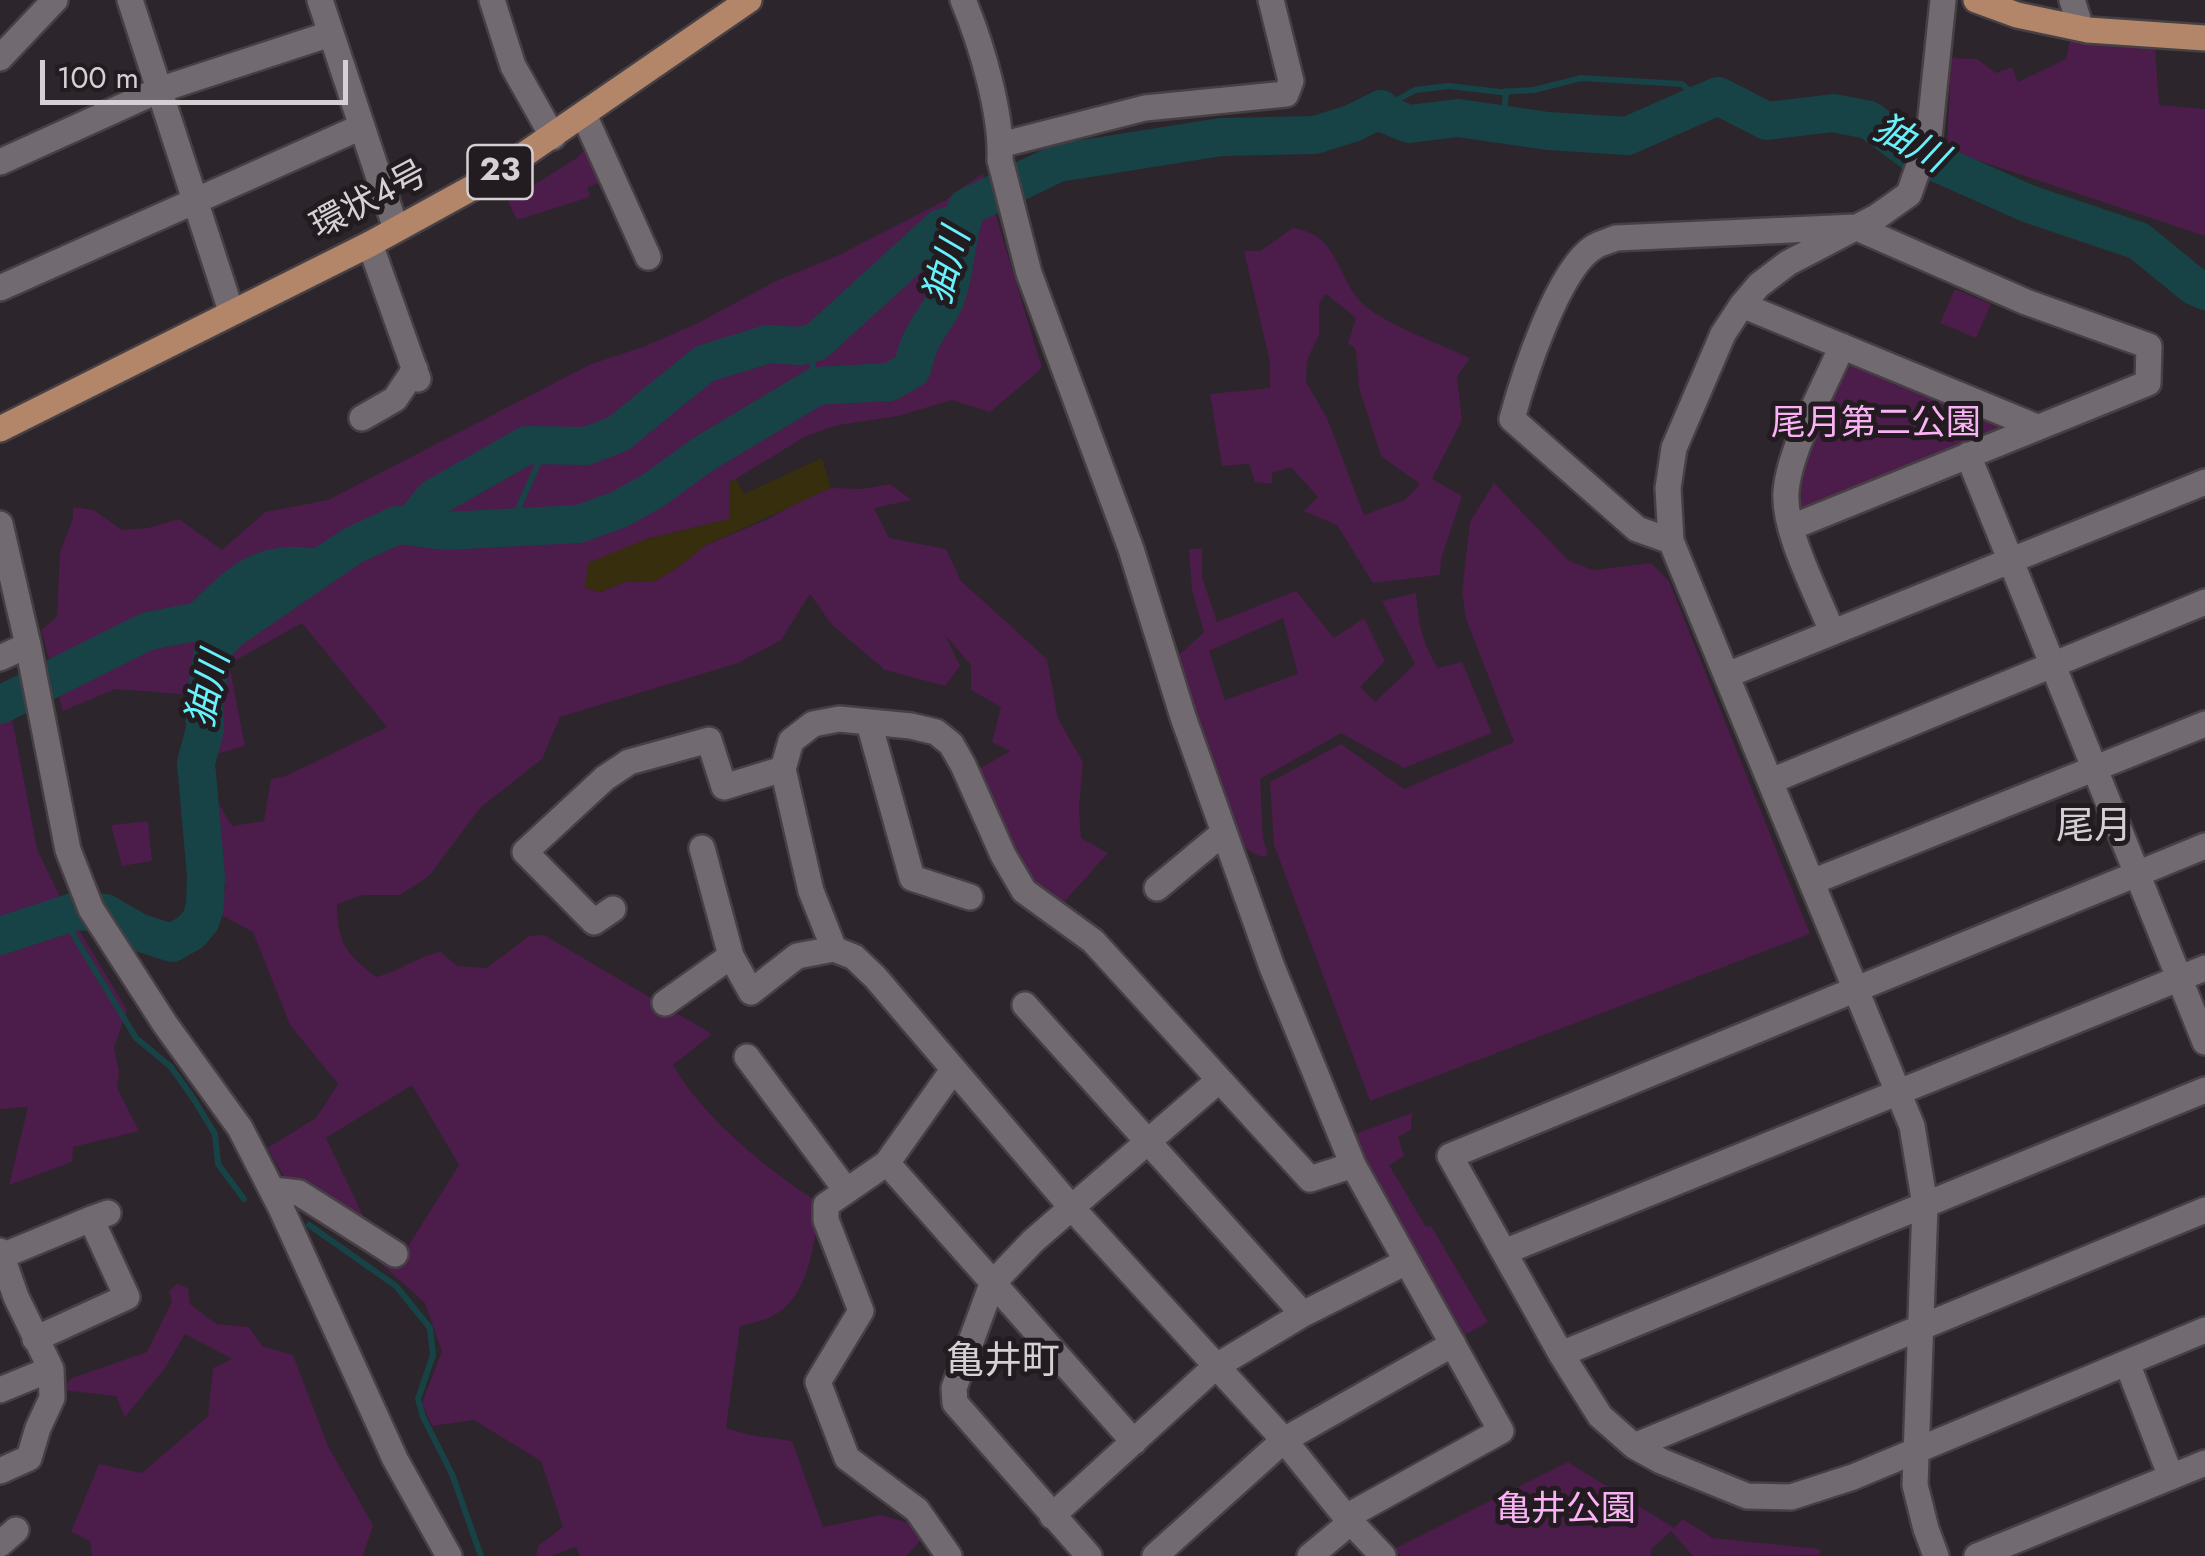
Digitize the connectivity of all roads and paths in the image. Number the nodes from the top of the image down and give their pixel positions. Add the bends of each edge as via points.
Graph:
1 (55, 0) edge
2 (130, 0) edge
3 (320, 0) edge
4 (492, 0) edge
5 (749, 0) edge
6 (963, 0) edge
7 (1271, 0) edge
8 (1944, 0) edge
9 (1976, 0) edge
10 (2072, 0) edge
11 (2082, 28) junction
12 (330, 34) junction
13 (2205, 38) edge
14 (0, 58) edge
15 (159, 90) junction
16 (584, 115) junction
17 (361, 127) junction
18 (553, 137) junction
19 (1000, 152) junction
20 (0, 162) edge
21 (195, 200) junction
22 (1855, 227) junction
23 (396, 230) junction
24 (370, 244) junction
25 (648, 257) dead end
26 (0, 288) edge
27 (1742, 305) junction
28 (231, 311) junction
29 (1842, 346) junction
30 (362, 418) dead end
31 (2037, 426) junction
32 (0, 429) edge
33 (1968, 455) junction
34 (2205, 482) edge
35 (0, 524) edge
36 (1792, 527) junction
37 (1672, 541) junction
38 (2010, 560) junction
39 (2205, 602) edge
40 (1832, 632) junction
41 (29, 651) junction
42 (0, 658) edge
43 (2053, 665) junction
44 (1726, 674) junction
45 (869, 723) junction
46 (2205, 724) edge
47 (783, 768) junction
48 (2094, 768) junction
49 (1770, 781) junction
50 (1223, 833) junction
51 (2205, 846) edge
52 (702, 848) dead end
53 (2137, 874) junction
54 (1812, 882) junction
55 (1158, 888) dead end
56 (970, 897) dead end
57 (613, 909) dead end
58 (834, 949) junction
59 (731, 956) junction
60 (2205, 968) edge
61 (2179, 978) junction
62 (1856, 989) junction
63 (664, 1004) dead end
64 (1025, 1005) dead end
65 (2205, 1042) edge
66 (747, 1057) dead end
67 (953, 1070) junction
68 (1218, 1080) junction
69 (2205, 1090) edge
70 (1899, 1092) junction
71 (1148, 1142) junction
72 (888, 1163) junction
73 (1353, 1165) junction
74 (846, 1190) junction
75 (1925, 1205) junction
76 (280, 1206) junction
77 (1071, 1207) junction
78 (2205, 1210) edge
79 (1504, 1252) junction
80 (1, 1253) edge
81 (395, 1254) dead end
82 (1406, 1262) junction
83 (992, 1284) junction
84 (8, 1300) edge
85 (1303, 1314) junction
86 (1922, 1327) junction
87 (2205, 1330) edge
88 (35, 1338) junction
89 (1453, 1344) junction
90 (1561, 1354) junction
91 (2127, 1363) junction
92 (1216, 1367) junction
93 (51, 1369) junction
94 (0, 1390) edge
95 (1284, 1440) junction
96 (1134, 1442) junction
97 (1634, 1446) junction
98 (1915, 1452) junction
99 (2205, 1463) edge
100 (0, 1471) edge
101 (2171, 1476) junction
102 (1052, 1516) junction
103 (1348, 1520) junction
104 (449, 1556) edge
105 (949, 1556) edge
106 (1089, 1556) edge
107 (1155, 1556) edge
108 (1310, 1556) edge
109 (1383, 1556) edge
110 (1936, 1556) edge
111 (1977, 1556) edge

1 - 14 street
2 - 15 street
3 - 12 street
4 - 18 street via 513,66
5 - 16 main road, 環状4号 / 23
6 - 19 street
7 - 19 street via 1290,80 1286,94 1145,108
8 - 22 street via 1929,137 1909,194
9 - 11 main road
10 - 11 street
11 - 13 main road
12 - 15 street
12 - 17 street
15 - 20 street
15 - 21 street
16 - 18 main road, 環状4号 / 23
16 - 25 street
17 - 21 street
17 - 23 street
18 - 23 main road, 環状4号 / 23
19 - 50 street via 1029,273 1131,549
21 - 26 street
21 - 28 street
22 - 27 street via 1788,263
22 - 31 street via 2026,302 2150,346 2148,383
22 - 37 street via 1616,238 1591,248 1566,280 1525,371 1512,419 1637,529
23 - 24 main road, 環状4号 / 23
24 - 28 main road, 環状4号 / 23
24 - 30 street via 417,374 395,399
27 - 29 street
27 - 37 street via 1674,448 1668,488
28 - 32 main road, 環状4号 / 23
29 - 31 street
29 - 36 street via 1796,453 1786,493
31 - 33 street
33 - 36 street
33 - 38 street
34 - 38 street
35 - 41 street
36 - 40 street
37 - 44 street
38 - 40 street
38 - 43 street
39 - 43 street
40 - 44 street
41 - 42 street
41 - 76 street via 68,850 91,909 240,1128
43 - 48 street
43 - 49 street
44 - 49 street
45 - 47 street via 813,724 791,741
45 - 56 street via 912,878
45 - 68 street via 936,732 951,744 1024,891 1093,941
46 - 48 street
47 - 57 street via 724,787 708,740 630,762 605,778 525,852 594,922
47 - 58 street via 811,890
48 - 53 street
48 - 54 street
49 - 54 street
50 - 55 street
50 - 73 street
51 - 53 street
52 - 59 street
53 - 61 street
53 - 62 street
54 - 62 street
58 - 59 street via 798,956 751,992
58 - 67 street via 864,967
59 - 63 street
60 - 61 street
61 - 65 street
61 - 70 street
62 - 70 street
62 - 79 street via 1450,1156
64 - 71 street
66 - 74 street
67 - 72 street
67 - 77 street
68 - 71 street
68 - 73 street via 1310,1178
69 - 75 street
70 - 75 street via 1912,1126
70 - 79 street
71 - 77 street
71 - 85 street
72 - 74 street
72 - 83 street
73 - 82 street
74 - 105 street via 826,1205 826,1220 861,1311 818,1382 848,1458 917,1510
75 - 86 street
75 - 90 street
76 - 81 street via 299,1193
76 - 104 street via 395,1460
77 - 83 street
77 - 92 street
78 - 86 street
79 - 90 street
80 - 84 street
80 - 88 street via 99,1216 126,1298
82 - 85 street
82 - 89 street
83 - 96 street
83 - 102 street via 954,1388 955,1403
84 - 88 street
85 - 92 street
86 - 97 street
86 - 98 street
87 - 91 street
88 - 93 street
89 - 95 street
89 - 103 street via 1501,1431
90 - 97 street via 1600,1416
91 - 98 street
91 - 101 street
92 - 95 street
92 - 96 street
93 - 94 street
93 - 100 street via 52,1398 30,1458
95 - 103 street
95 - 107 street
96 - 102 street
97 - 98 street via 1747,1496 1776,1497
98 - 110 street via 1915,1485
99 - 101 street
101 - 111 street
102 - 106 street
103 - 108 street
103 - 109 street

